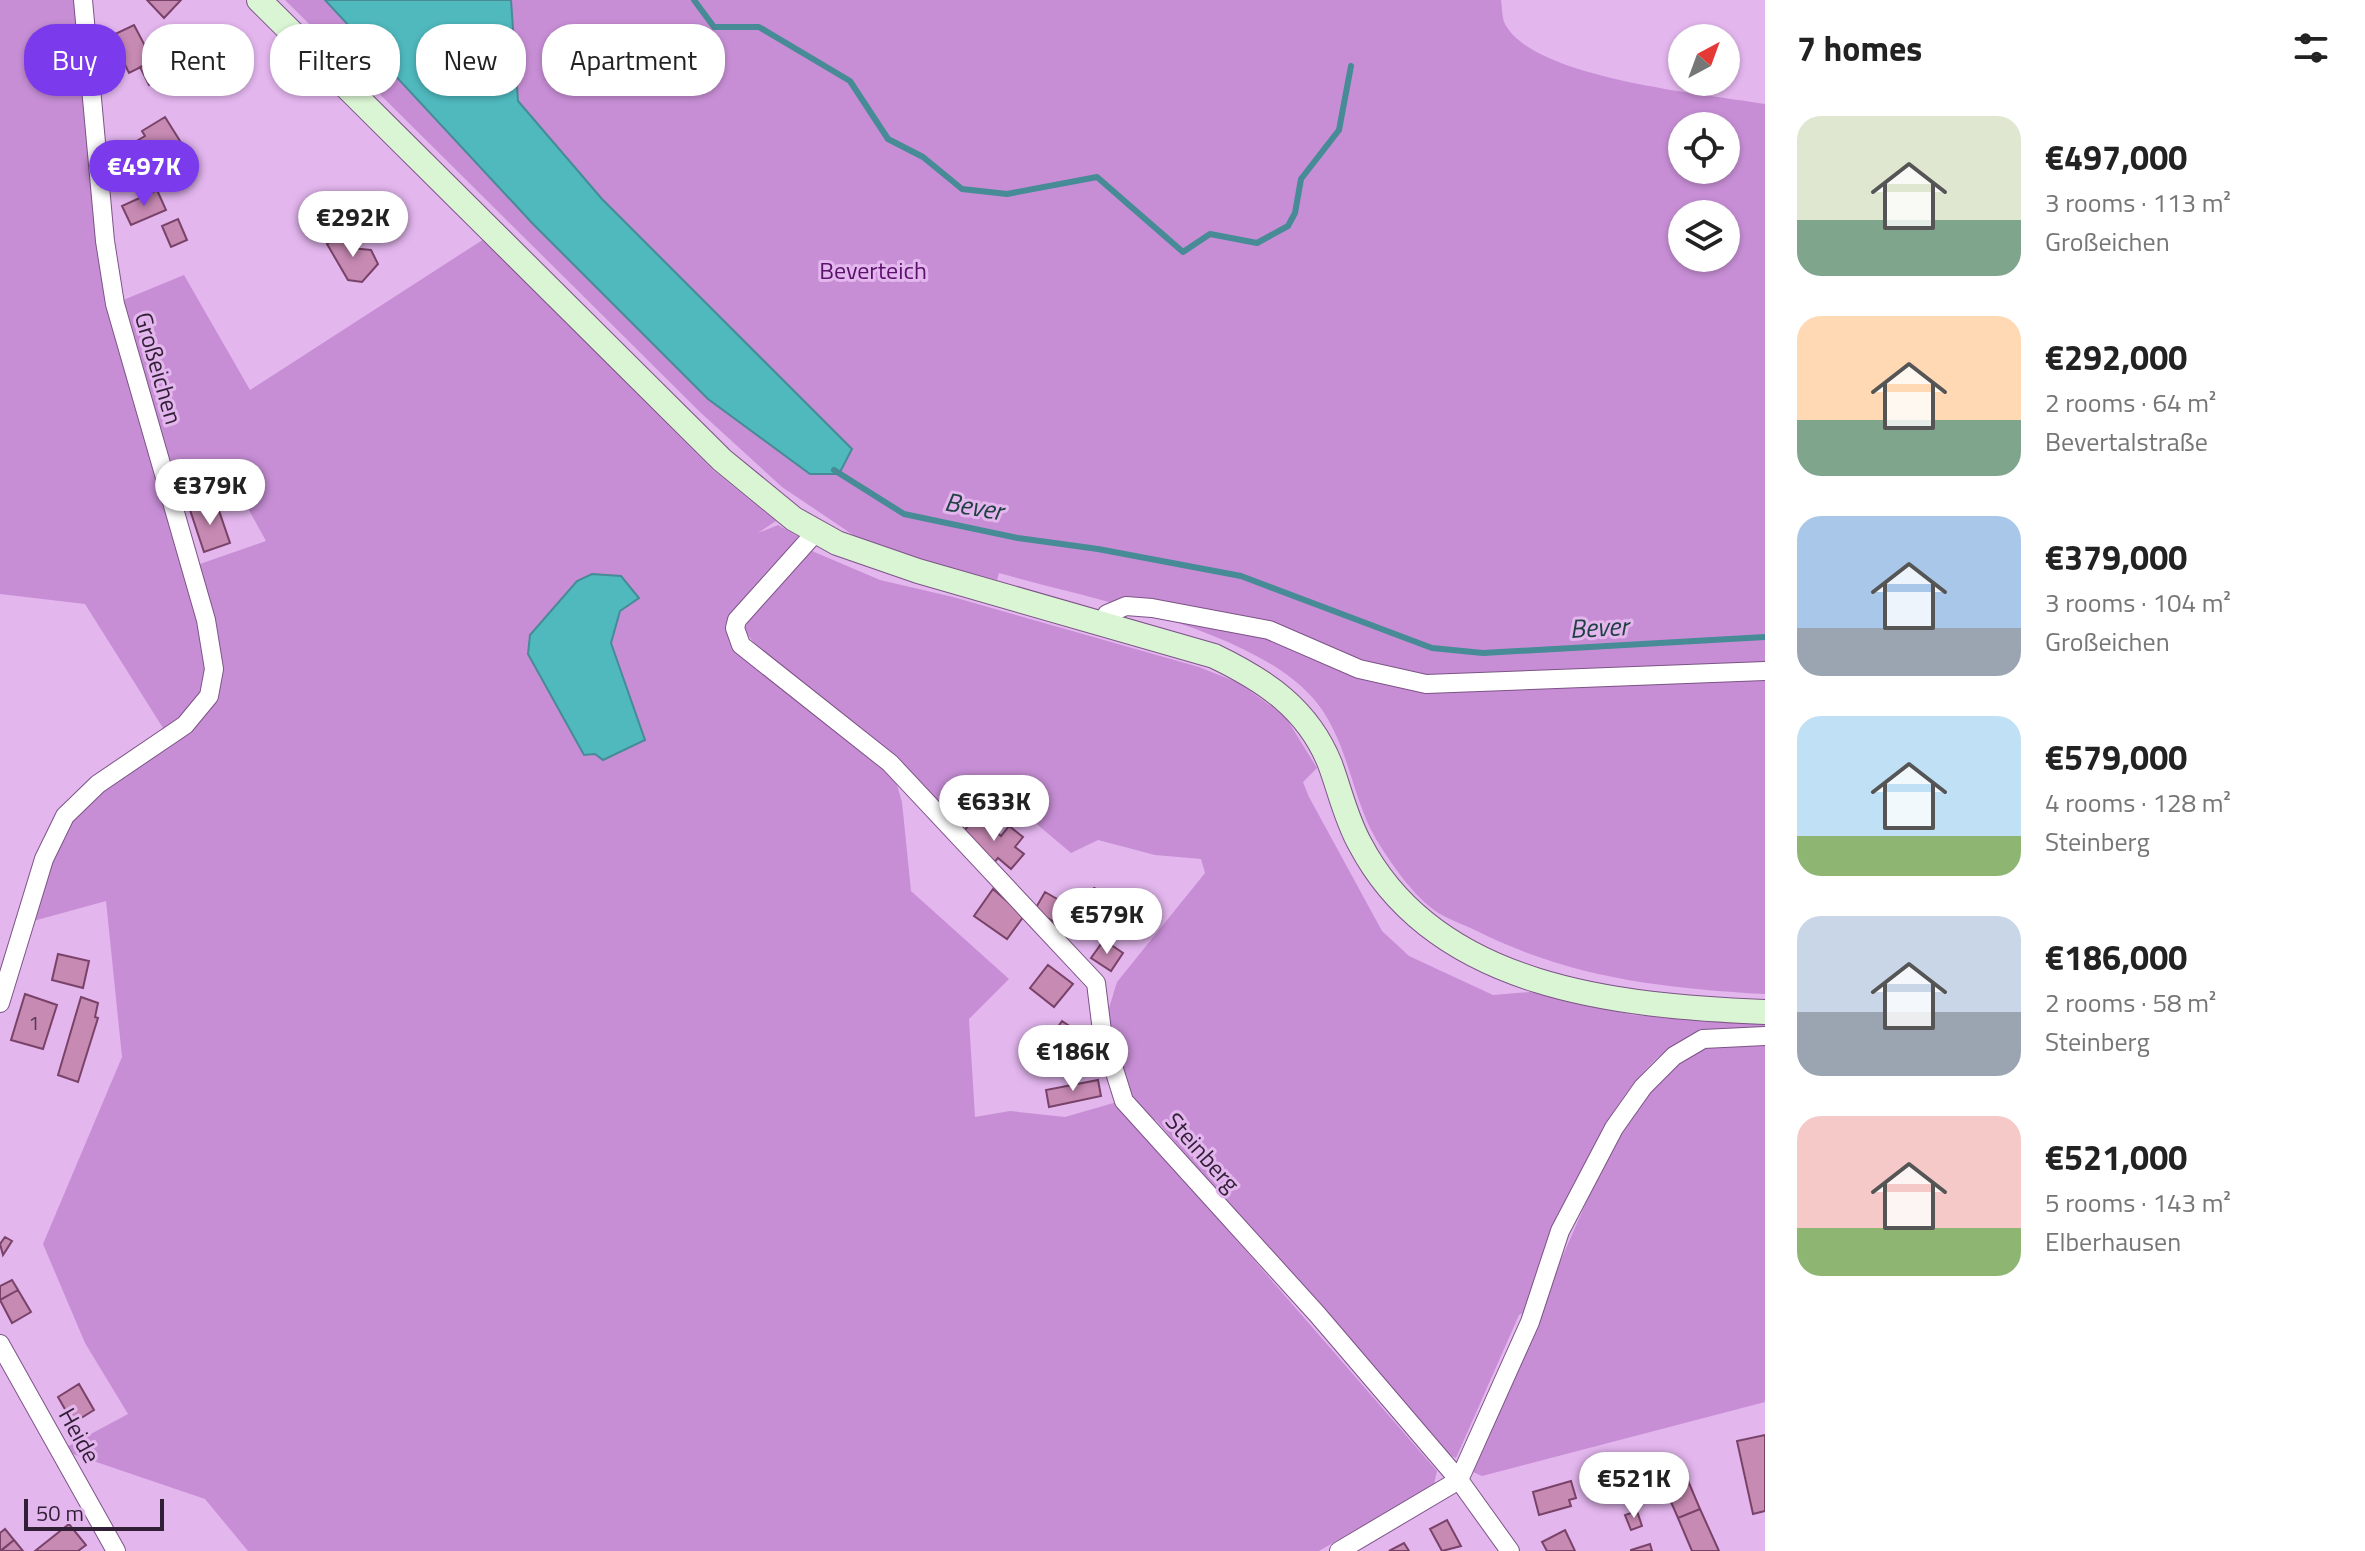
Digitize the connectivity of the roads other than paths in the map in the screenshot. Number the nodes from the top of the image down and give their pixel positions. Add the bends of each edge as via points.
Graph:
1 (83, 0) edge
2 (259, 0) edge
3 (815, 533) junction
4 (1102, 625) junction
5 (1765, 671) edge
6 (0, 1003) edge
7 (1765, 1012) edge
8 (1765, 1036) edge
9 (0, 1344) edge
10 (1459, 1480) junction
11 (116, 1551) edge
12 (1339, 1551) edge
13 (1510, 1551) edge

1 - 6 street, Großeichen via 115,304 206,620 214,669 209,696 197,715 98,784 55,832
2 - 3 street via 722,460
3 - 4 street via 897,565
3 - 10 street, Steinberg via 737,620 741,645 890,763 1096,983 1102,1031 1124,1101
4 - 5 street via 1107,614 1126,606 1178,611 1269,630 1359,669 1426,684
4 - 7 street via 1214,656 1263,681 1288,701 1316,736 1371,864 1402,904 1438,935 1535,980 1598,995 1679,1008
8 - 10 street via 1703,1039 1674,1056 1614,1128 1560,1231 1530,1322
9 - 11 street, Heide
10 - 12 street
10 - 13 street

